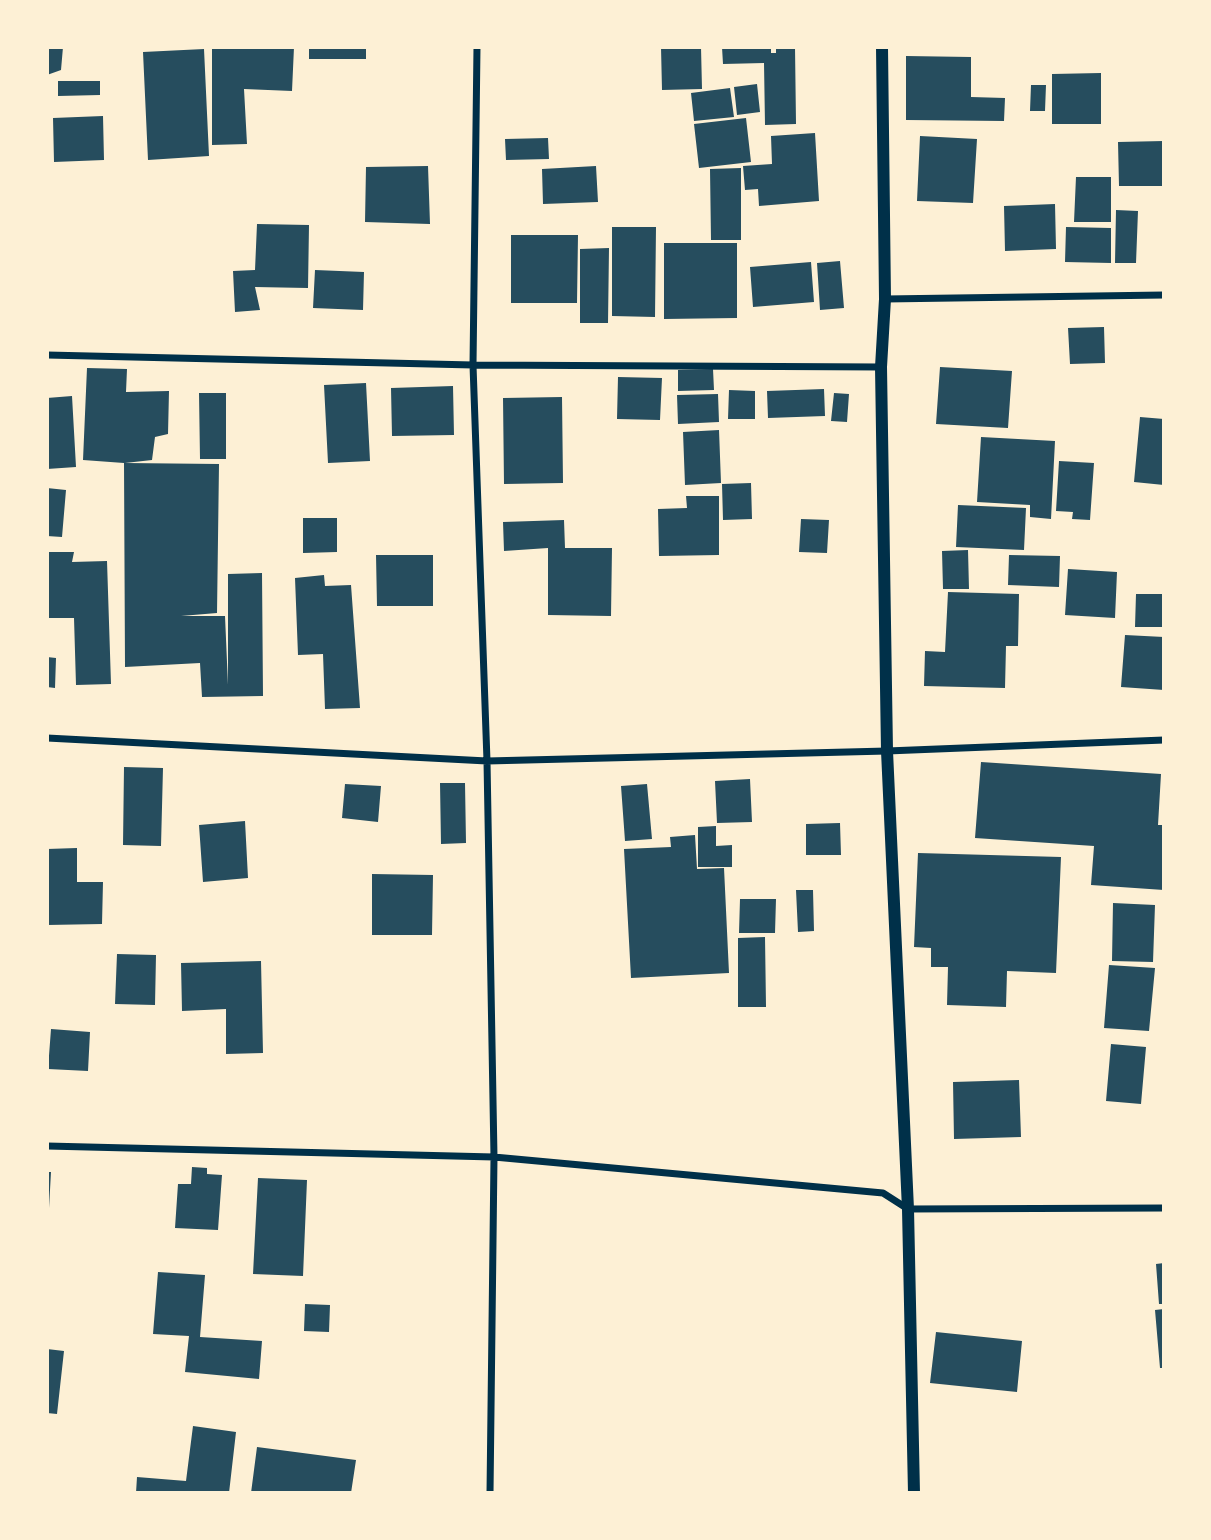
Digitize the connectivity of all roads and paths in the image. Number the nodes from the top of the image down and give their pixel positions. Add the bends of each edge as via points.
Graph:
1 (477, 47) edge
2 (882, 47) edge
3 (1164, 295) edge
4 (884, 299) junction
5 (47, 355) edge
6 (473, 365) junction
7 (881, 367) junction
8 (47, 738) edge
9 (1164, 740) edge
10 (887, 751) junction
11 (487, 761) junction
12 (47, 1146) edge
13 (494, 1157) junction
14 (1164, 1208) edge
15 (908, 1209) junction
16 (490, 1493) edge
17 (914, 1493) edge

1 - 6 street
2 - 4 street
3 - 4 street
4 - 7 street
5 - 6 street
6 - 7 street
6 - 11 street
7 - 10 street
8 - 11 street
9 - 10 street
10 - 11 street
10 - 15 street
11 - 13 street
12 - 13 street
13 - 15 street via 883,1193
13 - 16 street
14 - 15 street
15 - 17 street

